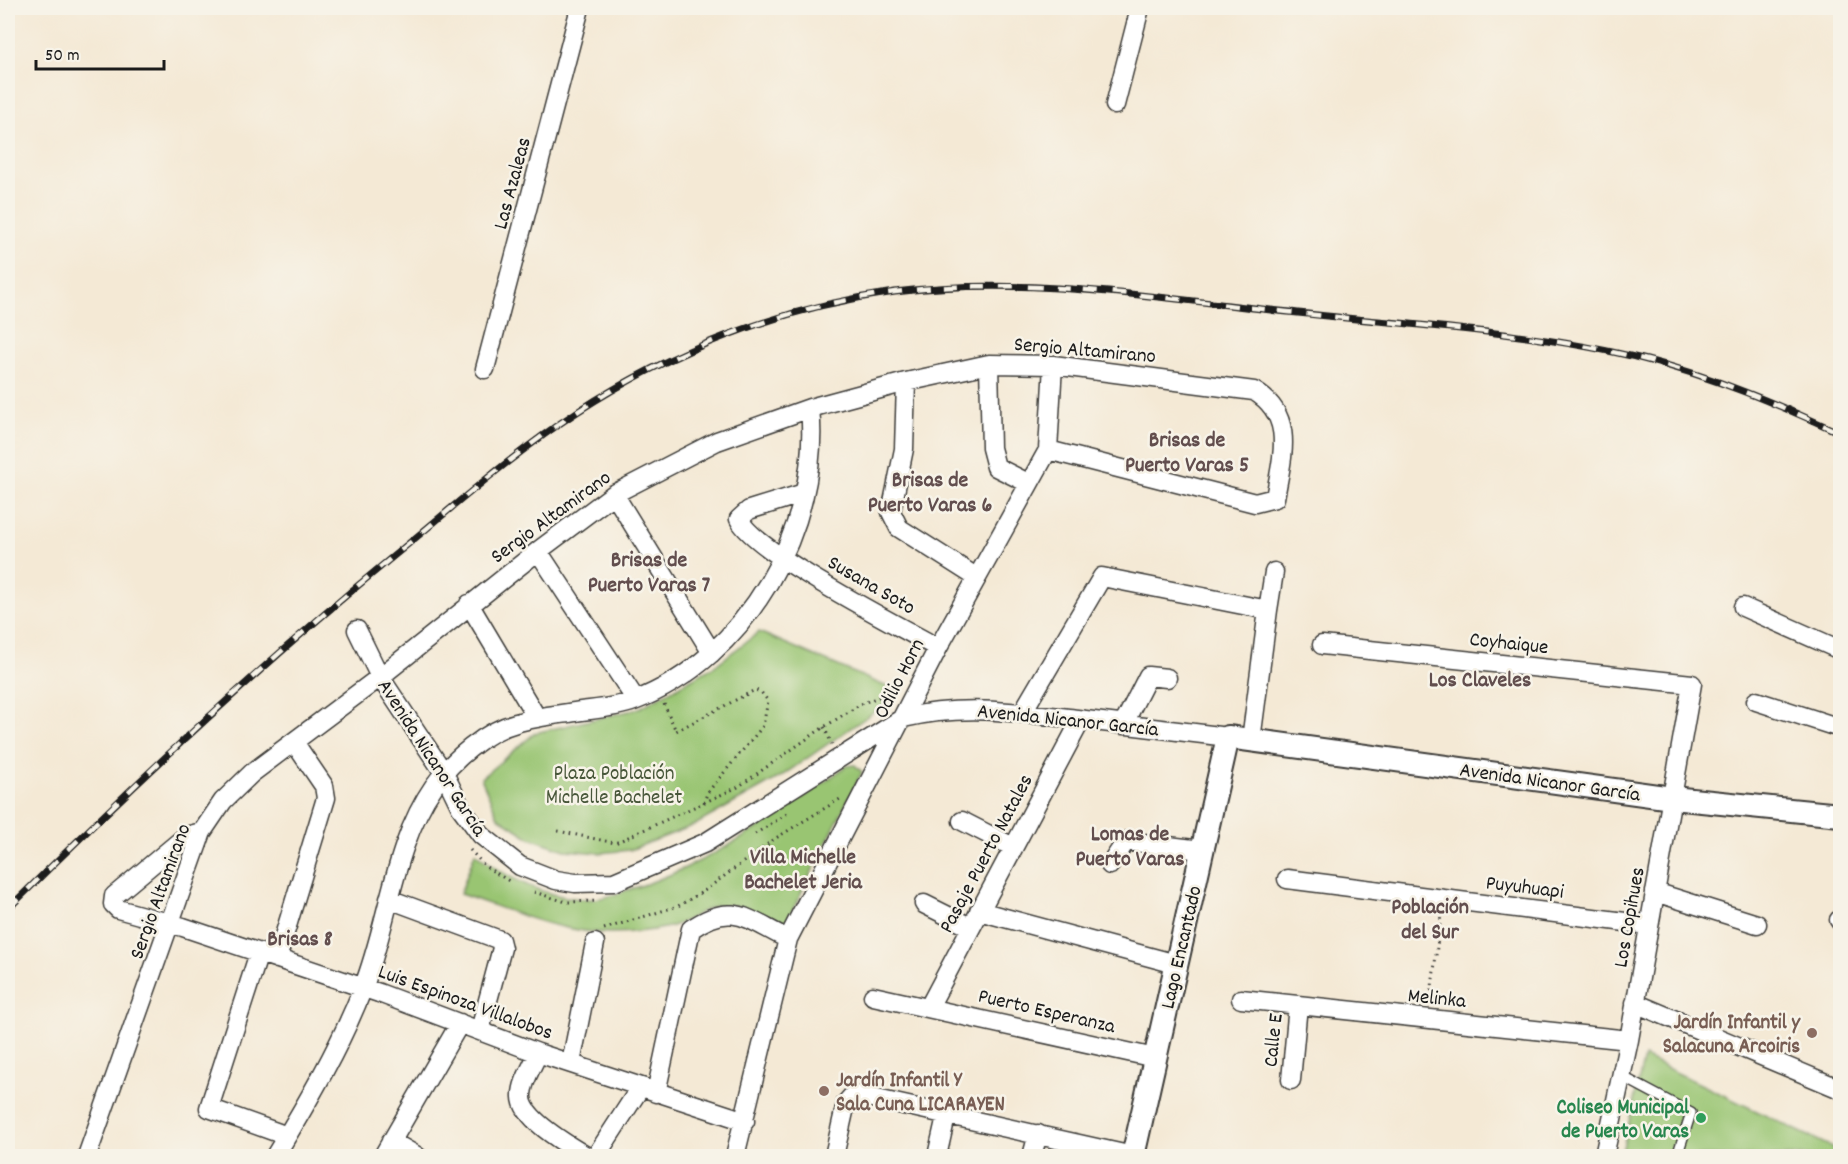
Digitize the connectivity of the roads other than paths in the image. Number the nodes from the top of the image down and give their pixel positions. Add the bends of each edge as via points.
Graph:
1 (580, 8) edge
2 (1140, 8) edge
3 (1115, 105) dead end
4 (989, 364) junction
5 (1053, 365) junction
6 (485, 369) dead end
7 (906, 382) junction
8 (810, 408) junction
9 (1048, 450) junction
10 (1028, 483) junction
11 (804, 493) junction
12 (614, 494) junction
13 (538, 551) junction
14 (783, 559) junction
15 (1275, 572) dead end
16 (976, 577) junction
17 (469, 604) junction
18 (1743, 607) dead end
19 (1268, 610) junction
20 (357, 630) dead end
21 (1322, 645) dead end
22 (938, 648) junction
23 (1840, 650) edge
24 (712, 653) junction
25 (380, 677) junction
26 (1167, 678) dead end
27 (1692, 684) joint
28 (636, 700) junction
29 (1755, 701) dead end
30 (1022, 713) junction
31 (537, 718) junction
32 (903, 718) junction
33 (1081, 720) junction
34 (1123, 725) junction
35 (1840, 728) edge
36 (1228, 737) junction
37 (1251, 740) junction
38 (294, 742) junction
39 (851, 752) junction
40 (877, 770) junction
41 (444, 773) junction
42 (1672, 798) junction
43 (1840, 815) edge
44 (962, 820) dead end
45 (202, 832) junction
46 (1012, 847) junction
47 (1202, 850) junction
48 (1110, 865) dead end
49 (1287, 879) dead end
50 (1655, 892) junction
51 (389, 898) junction
52 (924, 904) dead end
53 (975, 919) junction
54 (171, 923) junction
55 (1757, 924) dead end
56 (1649, 925) junction
57 (788, 939) junction
58 (595, 943) road end
59 (259, 953) junction
60 (277, 959) junction
61 (1176, 964) junction
62 (363, 988) junction
63 (873, 996) dead end
64 (1241, 999) dead end
65 (1635, 1003) junction
66 (1298, 1005) junction
67 (929, 1007) junction
68 (460, 1023) junction
69 (480, 1030) junction
70 (1629, 1040) junction
71 (538, 1053) junction
72 (1155, 1058) junction
73 (571, 1063) junction
74 (1622, 1072) junction
75 (1291, 1080) dead end
76 (1840, 1089) edge
77 (648, 1091) junction
78 (947, 1112) junction
79 (745, 1121) junction
80 (1038, 1134) junction
81 (287, 1136) junction
82 (387, 1149) edge
83 (88, 1156) edge
84 (275, 1156) edge
85 (417, 1156) edge
86 (586, 1156) edge
87 (596, 1156) edge
88 (735, 1156) edge
89 (834, 1156) edge
90 (937, 1156) edge
91 (1032, 1156) edge
92 (1133, 1156) edge
93 (1604, 1156) edge
94 (1677, 1156) edge

1 - 6 street, Las Azaleas
2 - 3 street
4 - 5 street, Sergio Altamirano
4 - 7 street, Sergio Altamirano
4 - 10 street via 991,448 996,467
5 - 9 street
5 - 9 street, Sergio Altamirano via 1254,391 1269,399 1279,414 1284,446 1275,498 1256,503
7 - 8 street, Sergio Altamirano
7 - 16 street via 904,449 891,512 893,520 899,528
8 - 11 street via 811,456
8 - 12 street, Sergio Altamirano via 717,441
9 - 10 street, Odilio Horn
10 - 16 street, Odilio Horn
11 - 14 street
11 - 14 street, Susana Soto via 749,510 739,519 744,530
12 - 13 street, Sergio Altamirano
12 - 24 street
13 - 17 street, Sergio Altamirano
13 - 28 street
14 - 22 street, Susana Soto
14 - 24 street via 752,609
15 - 19 street
16 - 22 street, Odilio Horn
17 - 25 street, Sergio Altamirano
17 - 31 street
18 - 23 street
19 - 30 street via 1102,577
19 - 37 street
20 - 25 street, Avenida Nicanor García
21 - 27 street, Coyhaique
22 - 32 street, Odilio Horn
24 - 28 street
25 - 38 street, Sergio Altamirano
25 - 41 street, Avenida Nicanor García
26 - 34 street via 1148,676
27 - 42 street, Los Copihues
28 - 31 street
29 - 35 street
30 - 32 street, Avenida Nicanor García via 960,709
30 - 33 street, Avenida Nicanor García
31 - 41 street via 513,723 490,735
32 - 39 street, Avenida Nicanor García
32 - 40 street, Odilio Horn
33 - 34 street, Avenida Nicanor García
33 - 46 street, Pasaje Puerto Natales
34 - 36 street, Avenida Nicanor García
36 - 37 street, Avenida Nicanor García
36 - 47 street, Lago Encantado
37 - 42 street, Avenida Nicanor García
38 - 45 street, Sergio Altamirano via 252,773 223,801
38 - 60 street via 324,786 326,798
39 - 40 street via 867,754
39 - 41 street, Avenida Nicanor García via 705,843 614,882 595,884 556,880 506,857 470,822
40 - 57 street, Odilio Horn
41 - 51 street via 410,832
42 - 43 street, Avenida Nicanor García
42 - 50 street, Los Copihues
44 - 46 street
45 - 54 street, Sergio Altamirano
45 - 54 street, Luis Espinoza Villalobos via 186,836 114,896 117,909
46 - 53 street, Pasaje Puerto Natales
47 - 48 street via 1126,841
47 - 61 street, Lago Encantado
49 - 56 street, Puyuhuapi
50 - 55 street
50 - 56 street, Los Copihues
51 - 62 street
51 - 69 street via 500,940 502,948
52 - 53 street
53 - 61 street
53 - 67 street, Pasaje Puerto Natales
54 - 59 street, Luis Espinoza Villalobos
54 - 83 street, Sergio Altamirano
56 - 65 street, Los Copihues
57 - 77 street via 732,912 716,915 692,929
57 - 79 street, Odilio Horn
58 - 73 street
59 - 60 street, Luis Espinoza Villalobos
59 - 81 street via 209,1108
60 - 62 street, Luis Espinoza Villalobos
61 - 72 street, Lago Encantado
62 - 68 street, Luis Espinoza Villalobos
62 - 81 street
63 - 67 street, Puerto Esperanza
64 - 66 street, Melinka
65 - 70 street, Los Copihues
65 - 76 street
66 - 70 street, Melinka
66 - 75 street, Calle E
67 - 72 street, Puerto Esperanza
68 - 69 street, Luis Espinoza Villalobos
68 - 82 street
69 - 71 street, Luis Espinoza Villalobos
70 - 74 street, Los Copihues
71 - 73 street, Luis Espinoza Villalobos
71 - 86 street via 522,1091 523,1106 532,1118
72 - 92 street, Lago Encantado
73 - 77 street, Luis Espinoza Villalobos
74 - 93 street, Los Copihues
74 - 94 lane via 1627,1079 1691,1113
77 - 79 street, Luis Espinoza Villalobos
77 - 87 street
78 - 80 street
78 - 89 street via 854,1094 846,1103
78 - 90 street
79 - 88 street, Odilio Horn
80 - 91 street
80 - 92 street
81 - 84 street
82 - 85 street

